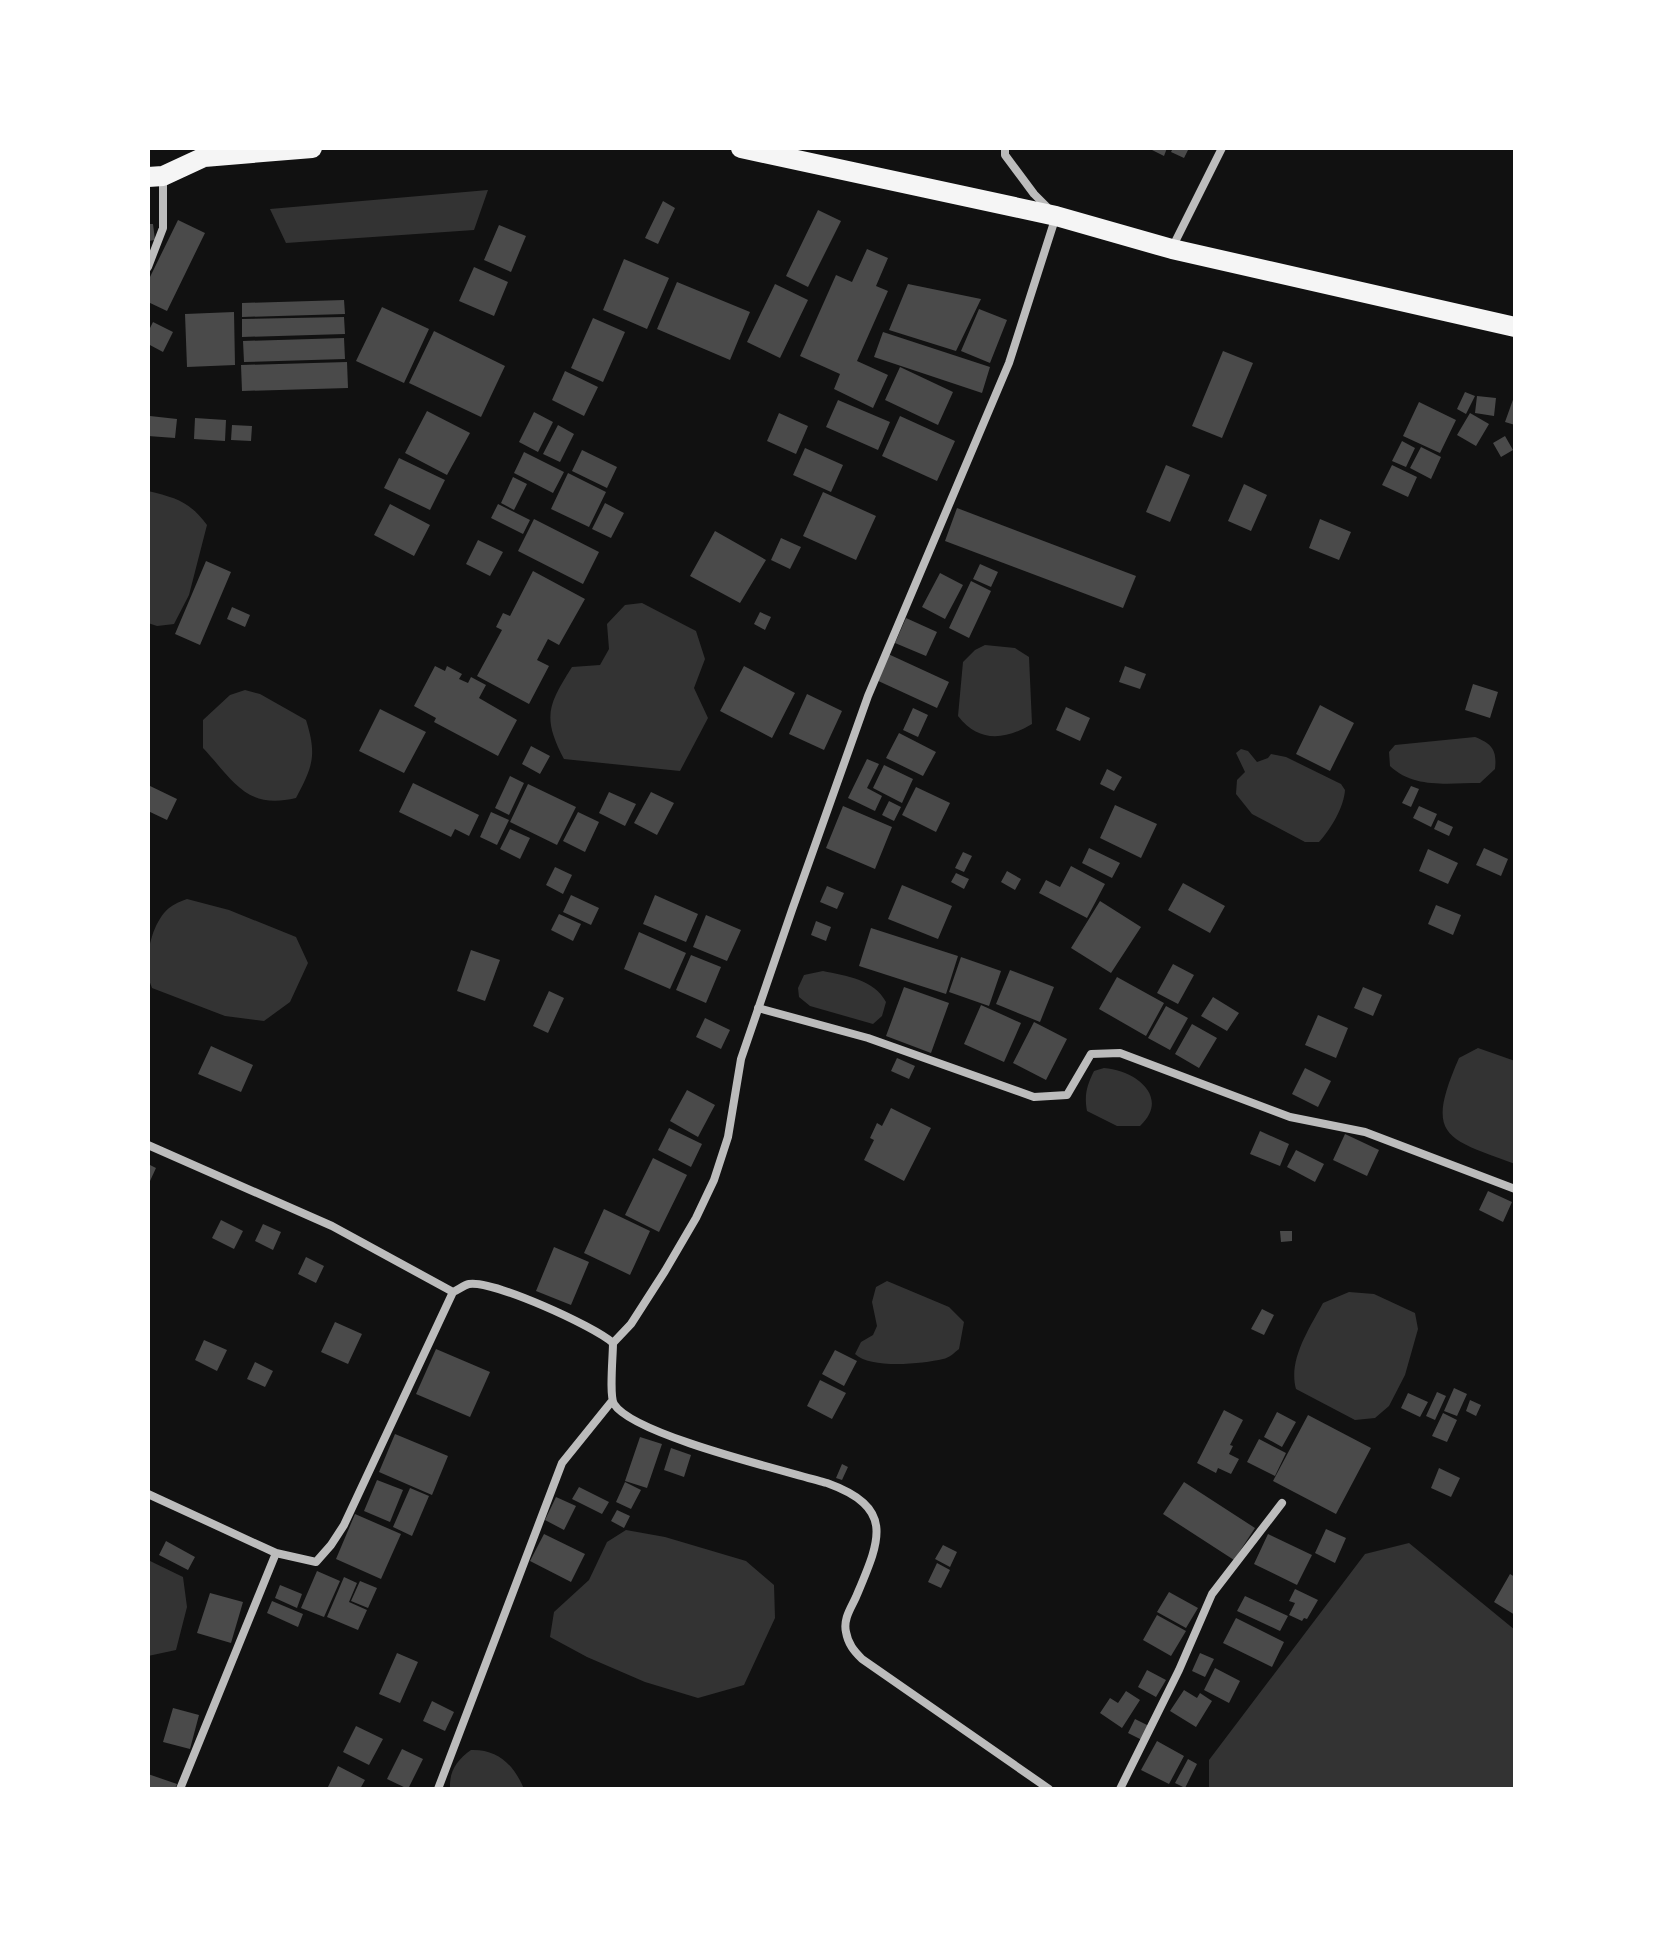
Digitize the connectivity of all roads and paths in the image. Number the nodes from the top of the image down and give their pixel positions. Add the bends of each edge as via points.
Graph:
1 (312, 148) edge
2 (741, 148) edge
3 (1005, 148) edge
4 (1222, 148) edge
5 (204, 153) edge
6 (155, 176) edge
7 (1056, 216) junction
8 (1172, 249) junction
9 (148, 267) edge
10 (1515, 327) edge
11 (758, 1008) junction
12 (148, 1145) edge
13 (1515, 1189) edge
14 (453, 1292) junction
15 (613, 1343) junction
16 (612, 1401) junction
17 (148, 1494) edge
18 (1282, 1503) dead end
19 (276, 1553) junction
20 (180, 1789) edge
21 (438, 1789) edge
22 (1049, 1789) edge
23 (1120, 1789) edge

1 - 5 highway
2 - 7 highway
3 - 7 street via 1034,194
4 - 8 street
5 - 6 highway
6 - 9 street via 163,228
7 - 8 highway
7 - 11 street via 1009,363 868,696
8 - 10 highway
11 - 13 street via 868,1038 1034,1097 1067,1095 1091,1054 1120,1053 1290,1117 1365,1132
11 - 15 street via 714,1180 665,1271
12 - 14 street via 332,1226
14 - 15 street via 469,1284 495,1287
14 - 19 street via 331,1545 316,1562
15 - 16 street
16 - 21 street via 562,1463
16 - 22 street via 624,1416 671,1436 827,1483 869,1506 877,1522 875,1545 847,1613 845,1631 851,1648
17 - 19 street
18 - 23 street via 1212,1594
19 - 20 street

